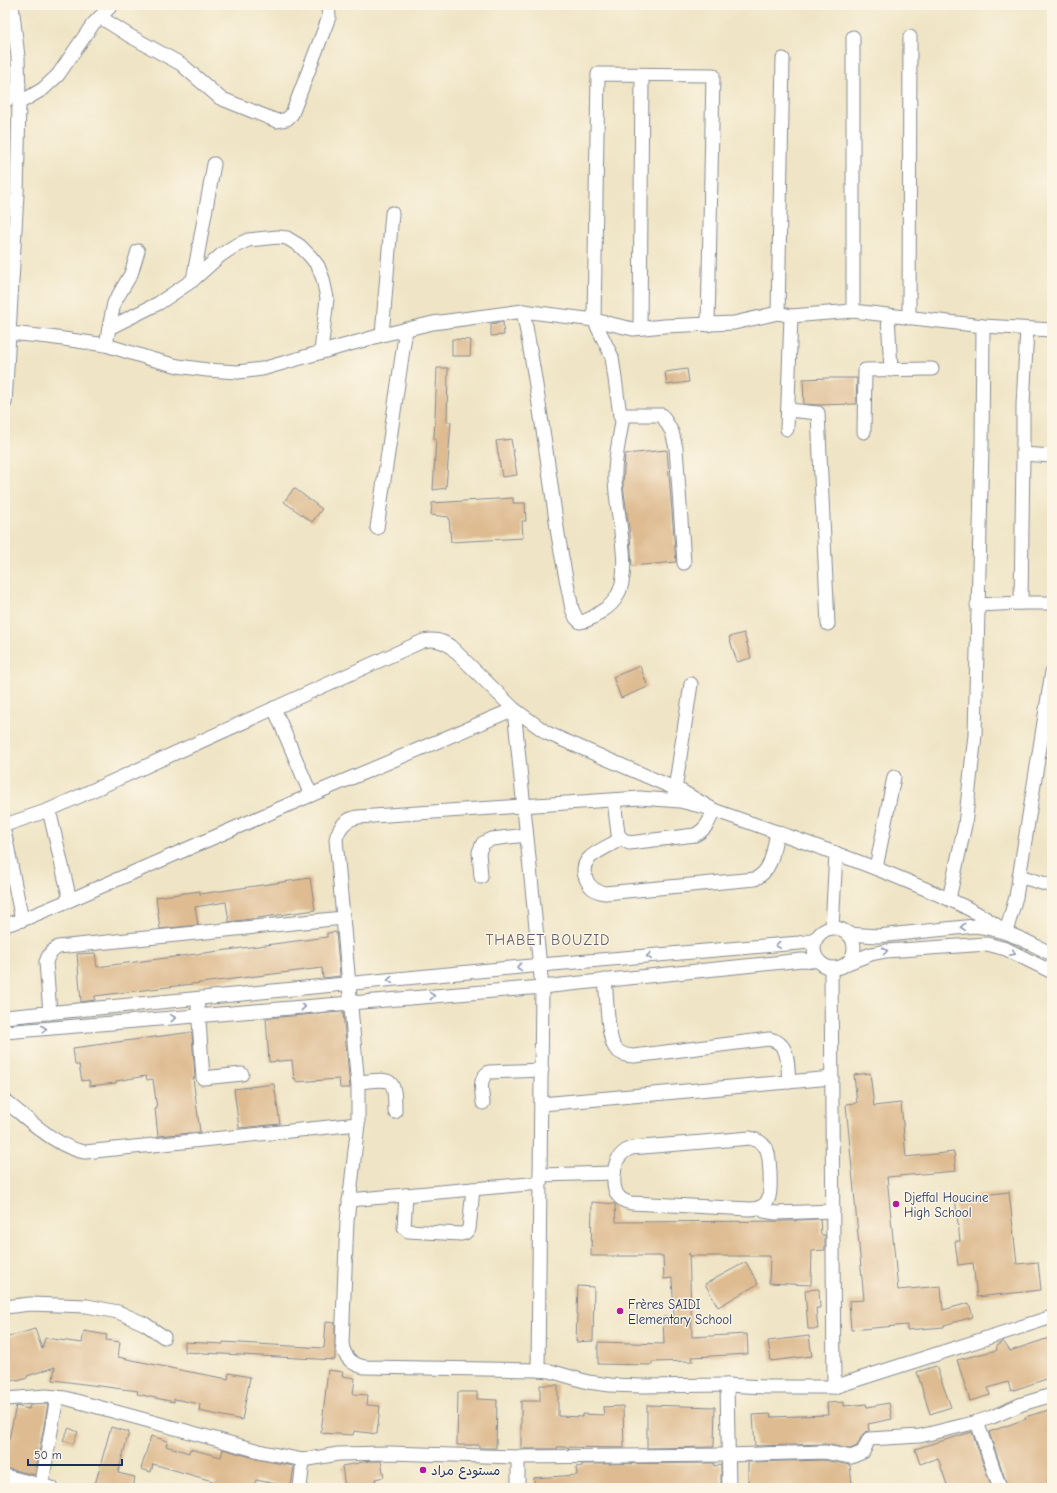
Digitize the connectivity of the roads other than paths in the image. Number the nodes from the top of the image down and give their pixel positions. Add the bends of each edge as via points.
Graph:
1 (12, 5) edge
2 (112, 5) edge
3 (328, 5) edge
4 (100, 17) junction
5 (853, 37) dead end
6 (910, 37) dead end
7 (783, 59) dead end
8 (642, 75) junction
9 (19, 84) junction
10 (5, 102) edge
11 (19, 103) junction
12 (214, 164) dead end
13 (392, 212) dead end
14 (138, 251) dead end
15 (193, 280) junction
16 (523, 310) junction
17 (853, 311) junction
18 (778, 313) junction
19 (888, 315) junction
20 (791, 316) junction
21 (909, 318) junction
22 (594, 320) junction
23 (708, 325) junction
24 (983, 326) junction
25 (109, 328) junction
26 (640, 328) junction
27 (406, 329) junction
28 (1027, 329) junction
29 (1052, 330) edge
30 (9, 333) junction
31 (382, 335) junction
32 (106, 345) junction
33 (321, 352) junction
34 (932, 369) dead end
35 (891, 370) junction
36 (5, 403) edge
37 (788, 410) junction
38 (620, 415) junction
39 (787, 429) dead end
40 (864, 432) dead end
41 (1023, 454) junction
42 (1052, 456) edge
43 (377, 528) dead end
44 (684, 563) dead end
45 (1021, 603) junction
46 (1052, 603) edge
47 (977, 605) junction
48 (828, 624) dead end
49 (1052, 672) edge
50 (691, 684) dead end
51 (274, 708) junction
52 (514, 709) junction
53 (894, 777) dead end
54 (674, 794) junction
55 (311, 795) junction
56 (614, 800) junction
57 (523, 807) junction
58 (49, 810) junction
59 (714, 810) junction
60 (5, 825) edge
61 (777, 832) junction
62 (5, 835) edge
63 (526, 835) junction
64 (621, 838) junction
65 (836, 853) junction
66 (876, 868) junction
67 (1019, 876) junction
68 (481, 877) dead end
69 (1052, 886) edge
70 (950, 899) junction
71 (70, 900) junction
72 (343, 918) junction
73 (22, 920) junction
74 (5, 925) edge
75 (832, 928) junction
76 (1006, 932) junction
77 (848, 934) junction
78 (816, 938) junction
79 (1052, 954) edge
80 (818, 961) junction
81 (848, 963) junction
82 (541, 965) junction
83 (831, 969) junction
84 (1052, 972) edge
85 (605, 980) junction
86 (349, 983) junction
87 (542, 987) junction
88 (198, 998) junction
89 (351, 1003) junction
90 (50, 1013) junction
91 (199, 1016) junction
92 (5, 1017) edge
93 (5, 1032) edge
94 (542, 1070) junction
95 (242, 1074) dead end
96 (832, 1078) junction
97 (358, 1082) junction
98 (789, 1082) junction
99 (5, 1101) edge
100 (483, 1103) dead end
101 (542, 1104) junction
102 (395, 1112) dead end
103 (358, 1124) junction
104 (614, 1173) junction
105 (540, 1179) junction
106 (473, 1189) junction
107 (406, 1195) junction
108 (349, 1200) junction
109 (760, 1207) junction
110 (833, 1211) junction
111 (5, 1308) edge
112 (1052, 1316) edge
113 (164, 1337) dead end
114 (538, 1370) junction
115 (727, 1386) junction
116 (834, 1387) junction
117 (1052, 1395) edge
118 (57, 1397) junction
119 (5, 1399) edge
120 (977, 1422) junction
121 (727, 1455) junction
122 (518, 1457) junction
123 (303, 1460) junction
124 (5, 1476) edge
125 (45, 1487) edge
126 (300, 1488) edge
127 (518, 1488) edge
128 (728, 1488) edge
129 (1000, 1488) edge

1 - 9 street
2 - 4 street
3 - 4 street via 329,17 292,114 280,121 220,98 180,64
4 - 11 street via 58,76 43,89
5 - 17 street
6 - 21 street
7 - 18 street
8 - 22 street via 598,74
8 - 23 street via 713,75
8 - 26 street
9 - 10 street
9 - 11 street
11 - 30 street
12 - 15 street
13 - 31 street
14 - 25 street via 130,274 114,303
15 - 25 street via 159,302
15 - 33 street via 221,255 248,240 287,238 310,256 318,266 323,279 327,298
16 - 22 street
16 - 27 street
16 - 38 street via 550,470 557,529 572,609 580,622 605,609 618,596 622,581 624,551 614,472 622,421
17 - 19 street
17 - 20 street
18 - 20 street
18 - 23 street via 734,323
19 - 21 street
19 - 35 street
20 - 37 street
21 - 24 street
22 - 26 street via 633,329
22 - 38 street via 612,357
23 - 26 street
24 - 28 street
24 - 47 street
25 - 32 street
27 - 31 street
27 - 43 street
28 - 29 street
28 - 41 street via 1022,405
30 - 32 street
30 - 36 street
31 - 33 street
32 - 33 street via 178,366 238,372 262,369
34 - 35 street
35 - 40 street via 865,370
37 - 39 street
37 - 48 street via 818,413
38 - 44 street via 662,415 672,432 676,448
41 - 42 street
41 - 45 street
45 - 46 street
45 - 47 street
47 - 70 street via 975,735 965,825
49 - 67 street
50 - 54 street
51 - 52 street via 432,639 450,646
51 - 55 street
51 - 58 street
52 - 54 street via 556,738
52 - 55 street
52 - 57 street
53 - 66 street
54 - 56 street
54 - 59 street
55 - 71 street
56 - 57 street
56 - 64 street via 617,830
57 - 63 street
57 - 72 street via 348,820 340,828 336,839
58 - 60 street
58 - 71 street
59 - 61 street
59 - 64 street via 708,825 695,834 634,843
61 - 64 street via 770,865 765,873 755,879 605,893 595,890 586,879 585,868 588,859 595,852
61 - 65 street
62 - 73 street
63 - 68 street via 492,839 483,843 478,852
63 - 82 street
65 - 66 street
65 - 75 street
66 - 70 street
67 - 69 street
67 - 76 street
70 - 76 street via 985,917
71 - 73 street
72 - 86 street
72 - 90 street via 58,947 48,955 46,962
73 - 74 street
75 - 77 street via 841,929
75 - 78 street via 823,931
76 -> 77 street via 976,926 878,936
76 - 79 street
77 - 81 street via 854,948
78 - 80 street via 813,950
78 -> 82 street via 799,943
80 - 83 street
80 - 85 street via 802,960
81 - 83 street via 840,968
81 -> 84 street via 886,951 987,944 1006,949
82 -> 86 street
82 - 87 street
83 - 96 street
85 - 87 street
85 - 98 street via 610,1039 624,1054 634,1056 769,1039 779,1042 785,1050
86 - 88 street
86 - 89 street
89 -> 87 street
87 - 94 street
88 - 90 street
88 - 91 street
91 -> 89 street
89 - 97 street
90 - 92 street
93 -> 91 street
91 - 95 street via 203,1078
94 - 100 street via 486,1073 481,1081
94 - 101 street
96 - 98 street
96 - 110 street
97 - 102 street via 384,1079 391,1083 395,1090
97 - 103 street
98 - 101 street
99 - 103 street via 59,1143 85,1152
101 - 105 street
103 - 108 street
104 - 105 street
104 - 109 street via 615,1193 626,1202 750,1209
104 - 109 street via 617,1159 631,1148 750,1138 765,1146 769,1155 771,1192 767,1202
105 - 106 street
105 - 114 street
106 - 107 street
106 - 107 street via 469,1229 461,1234 406,1230
107 - 108 street
108 - 114 street via 342,1344 345,1355 353,1363 365,1367
109 - 110 street via 764,1211 776,1213
110 - 116 street
111 - 113 street via 30,1304 87,1306 118,1312 145,1324
112 - 116 street
114 - 115 street via 610,1385
115 - 116 street
115 - 121 street
117 - 120 street
118 - 119 street
118 - 123 street via 263,1452
118 - 125 street
120 - 121 street via 920,1436 869,1439 863,1452 851,1457 825,1452
120 - 129 street
121 - 122 street
121 - 128 street
122 - 123 street via 390,1453 338,1454
122 - 127 street
123 - 126 street
124 - 125 street

